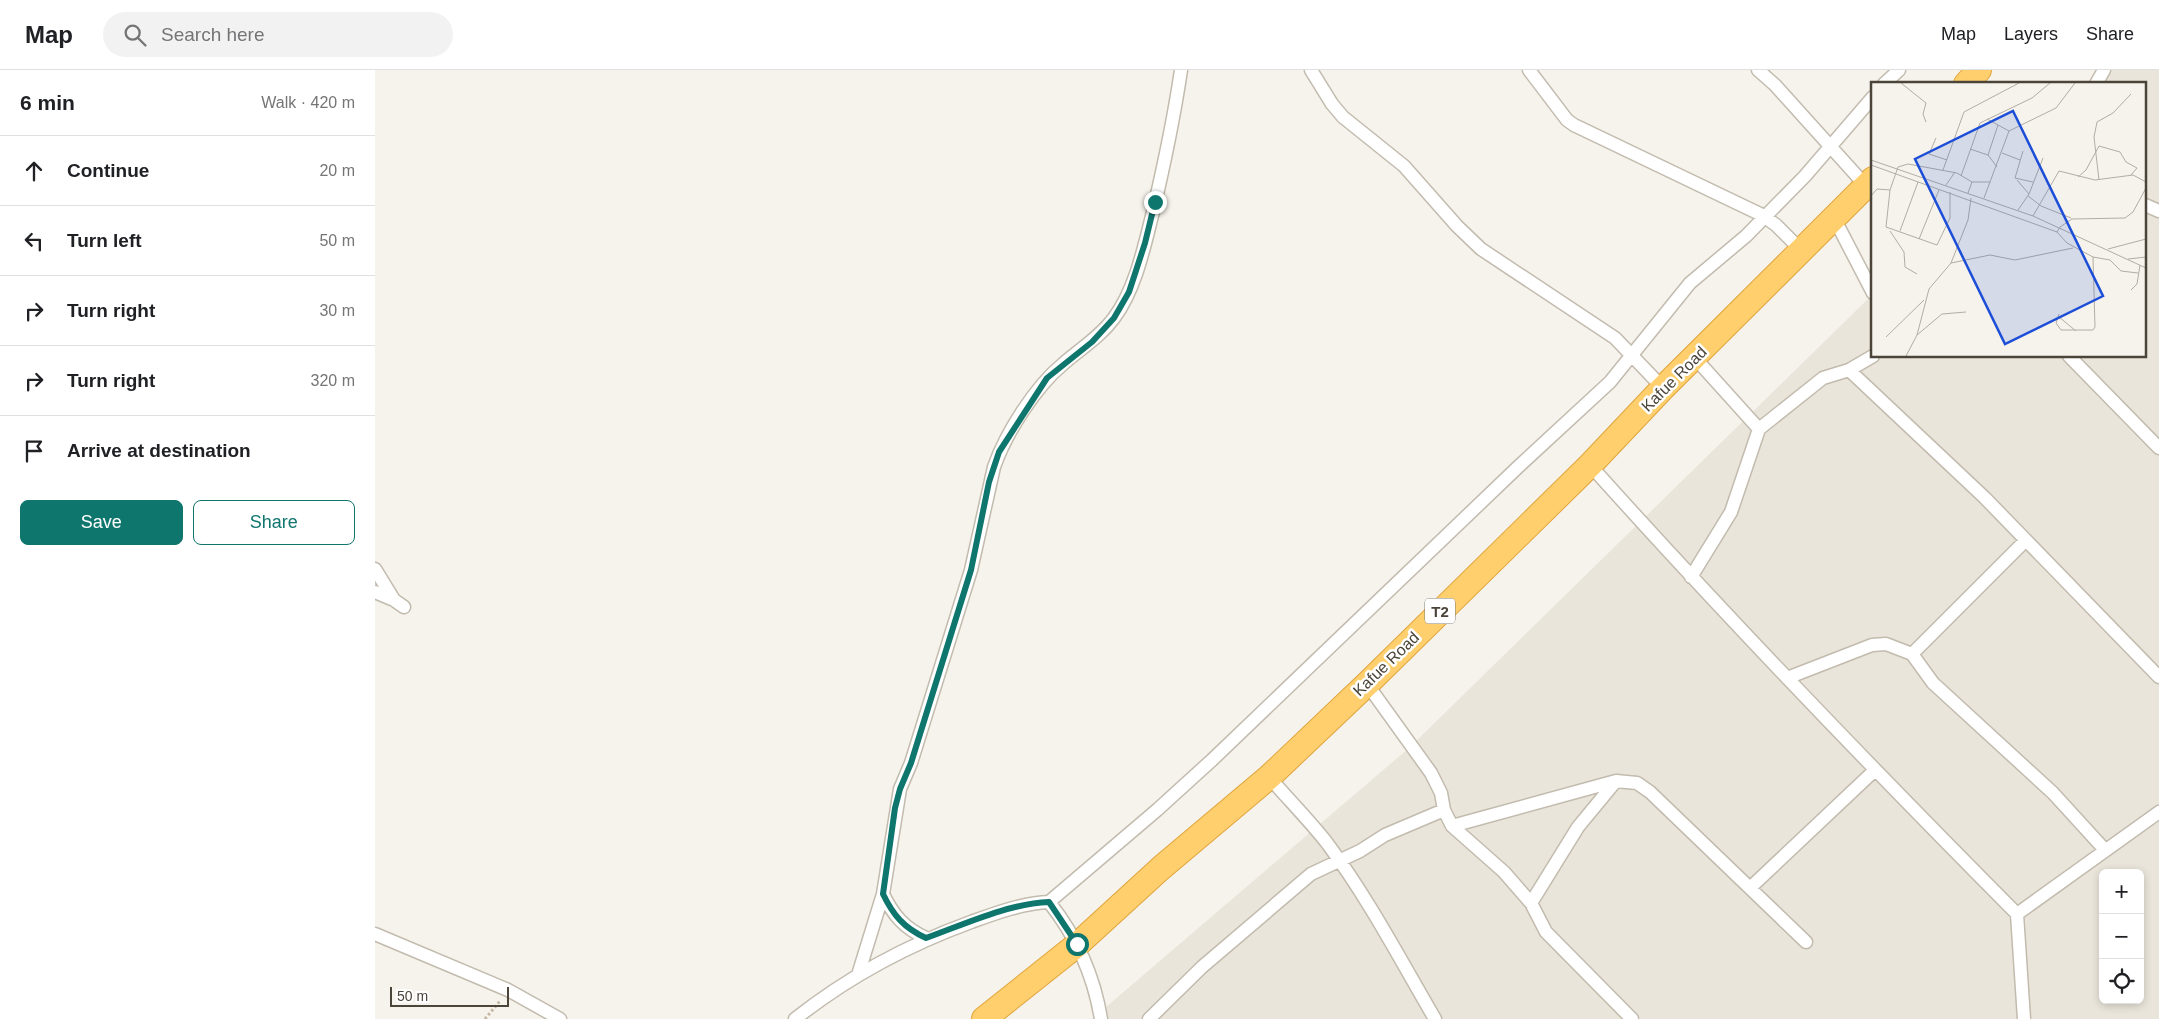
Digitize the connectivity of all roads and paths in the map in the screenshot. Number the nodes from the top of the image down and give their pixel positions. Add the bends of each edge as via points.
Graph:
1 (1181, 70) edge
2 (1311, 70) edge
3 (1529, 70) edge
4 (1758, 70) edge
5 (1899, 70) edge
6 (1979, 70) edge
7 (2104, 70) edge
8 (1887, 82) edge
9 (1968, 82) edge
10 (2096, 82) edge
11 (1871, 100) edge
12 (1830, 147) junction
13 (1869, 182) edge
14 (2147, 206) edge
15 (2159, 211) edge
16 (1765, 217) junction
17 (1834, 218) junction
18 (1802, 251) junction
19 (1871, 289) edge
20 (1632, 356) junction
21 (1871, 357) edge
22 (1695, 358) junction
23 (2071, 358) edge
24 (1849, 370) junction
25 (1663, 388) junction
26 (1759, 428) junction
27 (2159, 448) edge
28 (1590, 465) junction
29 (2026, 540) junction
30 (375, 569) edge
31 (1691, 577) junction
32 (375, 592) edge
33 (1912, 654) junction
34 (1787, 678) junction
35 (2159, 678) edge
36 (1367, 684) junction
37 (1874, 771) junction
38 (1269, 777) junction
39 (1616, 781) junction
40 (1444, 810) junction
41 (2159, 812) edge
42 (1452, 826) junction
43 (2105, 850) junction
44 (1339, 860) junction
45 (1751, 887) junction
46 (883, 894) junction
47 (1049, 902) junction
48 (1531, 902) junction
49 (2017, 914) junction
50 (375, 934) edge
51 (926, 938) junction
52 (1806, 942) dead end
53 (1077, 944) junction
54 (858, 975) junction
55 (508, 990) junction
56 (485, 1019) edge
57 (560, 1019) edge
58 (795, 1019) edge
59 (983, 1019) edge
60 (1101, 1019) edge
61 (1149, 1019) edge
62 (1435, 1019) edge
63 (1632, 1019) edge
64 (2024, 1019) edge

1 - 46 street via 1157,193 1129,292 1114,318 1092,342 1047,378 999,452 993,467 971,570 900,789
2 - 20 street via 1343,117 1404,166 1481,249 1615,338
3 - 16 street via 1574,125
4 - 12 street
5 - 8 street
6 - 9 highway
7 - 10 street
11 - 12 street
12 - 13 street
12 - 16 street
13 - 17 highway, Kafue Road / T2
14 - 15 street
16 - 18 street
16 - 20 street via 1690,283
17 - 18 highway, Kafue Road / T2
17 - 19 street
18 - 22 highway, Kafue Road / T2
20 - 25 street
20 - 47 street via 1610,382 1212,760
21 - 24 street
22 - 25 highway, Kafue Road / T2
22 - 26 street
23 - 27 street
24 - 26 street via 1823,378
24 - 29 street
25 - 28 highway, Kafue Road / T2
26 - 31 street via 1731,512
28 - 31 street
28 - 36 highway, Kafue Road / T2
29 - 33 street
29 - 35 street
30 - 32 street via 399,603
31 - 34 street
33 - 34 street via 1887,644 1872,645
33 - 43 street via 1933,683 2053,793
34 - 37 street
36 - 38 highway, Kafue Road / T2
36 - 40 street via 1431,773 1441,793
37 - 45 street
37 - 49 street
38 - 44 street
38 - 53 highway, Kafue Road / T2
39 - 42 street
39 - 45 street via 1637,783 1651,792
39 - 48 street via 1583,820
40 - 42 street
40 - 44 street via 1385,835
41 - 43 street
42 - 48 street via 1504,872
43 - 49 street
44 - 61 street via 1301,883 1202,967
44 - 62 street
45 - 52 street
46 - 51 street via 901,922
46 - 54 street
47 - 51 street via 985,916
47 - 53 street
48 - 63 street via 1546,932
49 - 64 street
50 - 55 street
51 - 54 street
53 - 59 highway, Kafue Road / T2
53 - 60 street via 1094,985
54 - 58 street
55 - 56 path
55 - 57 street

